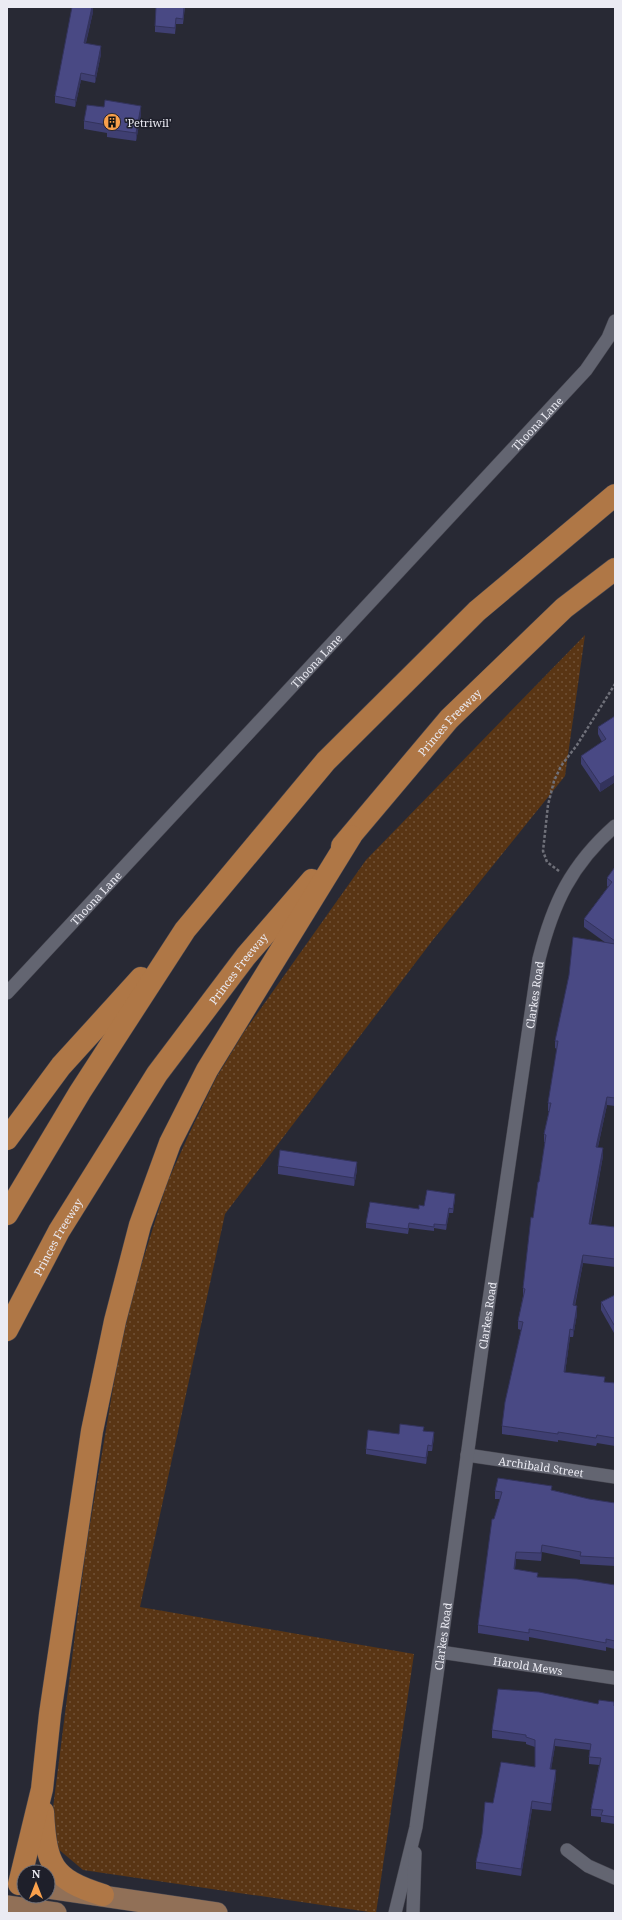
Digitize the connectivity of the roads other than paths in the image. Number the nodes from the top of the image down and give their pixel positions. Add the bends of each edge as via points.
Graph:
1 (615, 321) edge
2 (615, 495) edge
3 (615, 569) edge
4 (614, 829) edge
5 (351, 836) junction
6 (185, 930) junction
7 (7, 993) edge
8 (7, 1138) edge
9 (7, 1214) edge
10 (7, 1330) edge
11 (467, 1455) junction
12 (615, 1477) edge
13 (440, 1652) junction
14 (615, 1678) edge
15 (42, 1789) junction
16 (416, 1827) junction
17 (567, 1850) dead end
18 (615, 1878) edge
19 (14, 1886) edge
20 (56, 1889) edge
21 (102, 1895) junction
22 (7, 1906) edge
23 (56, 1913) edge
24 (217, 1913) edge
25 (395, 1913) edge
26 (413, 1913) edge

1 - 7 street, Thoona Lane via 608,338 586,370
2 - 6 highway via 477,611 326,761
3 - 5 highway, Princes Freeway via 564,608 449,719
4 - 11 street, Clarkes Road via 589,852 570,878 547,924 539,959
5 - 10 highway, Princes Freeway via 246,956 157,1074 59,1231
5 - 15 highway via 207,1070 170,1144 140,1225 115,1321 92,1431 50,1714
6 - 8 highway via 61,1066
6 - 9 highway via 80,1092
11 - 12 street, Archibald Street
11 - 13 street, Clarkes Road
13 - 14 street, Harold Mews
13 - 16 street, Clarkes Road
15 - 19 highway
15 - 21 highway via 44,1838 53,1865 73,1884
16 - 25 street, Clarkes Road
16 - 26 street, Clarkes Road
17 - 18 street via 588,1866
20 - 21 main road
21 - 24 main road
22 - 23 main road

